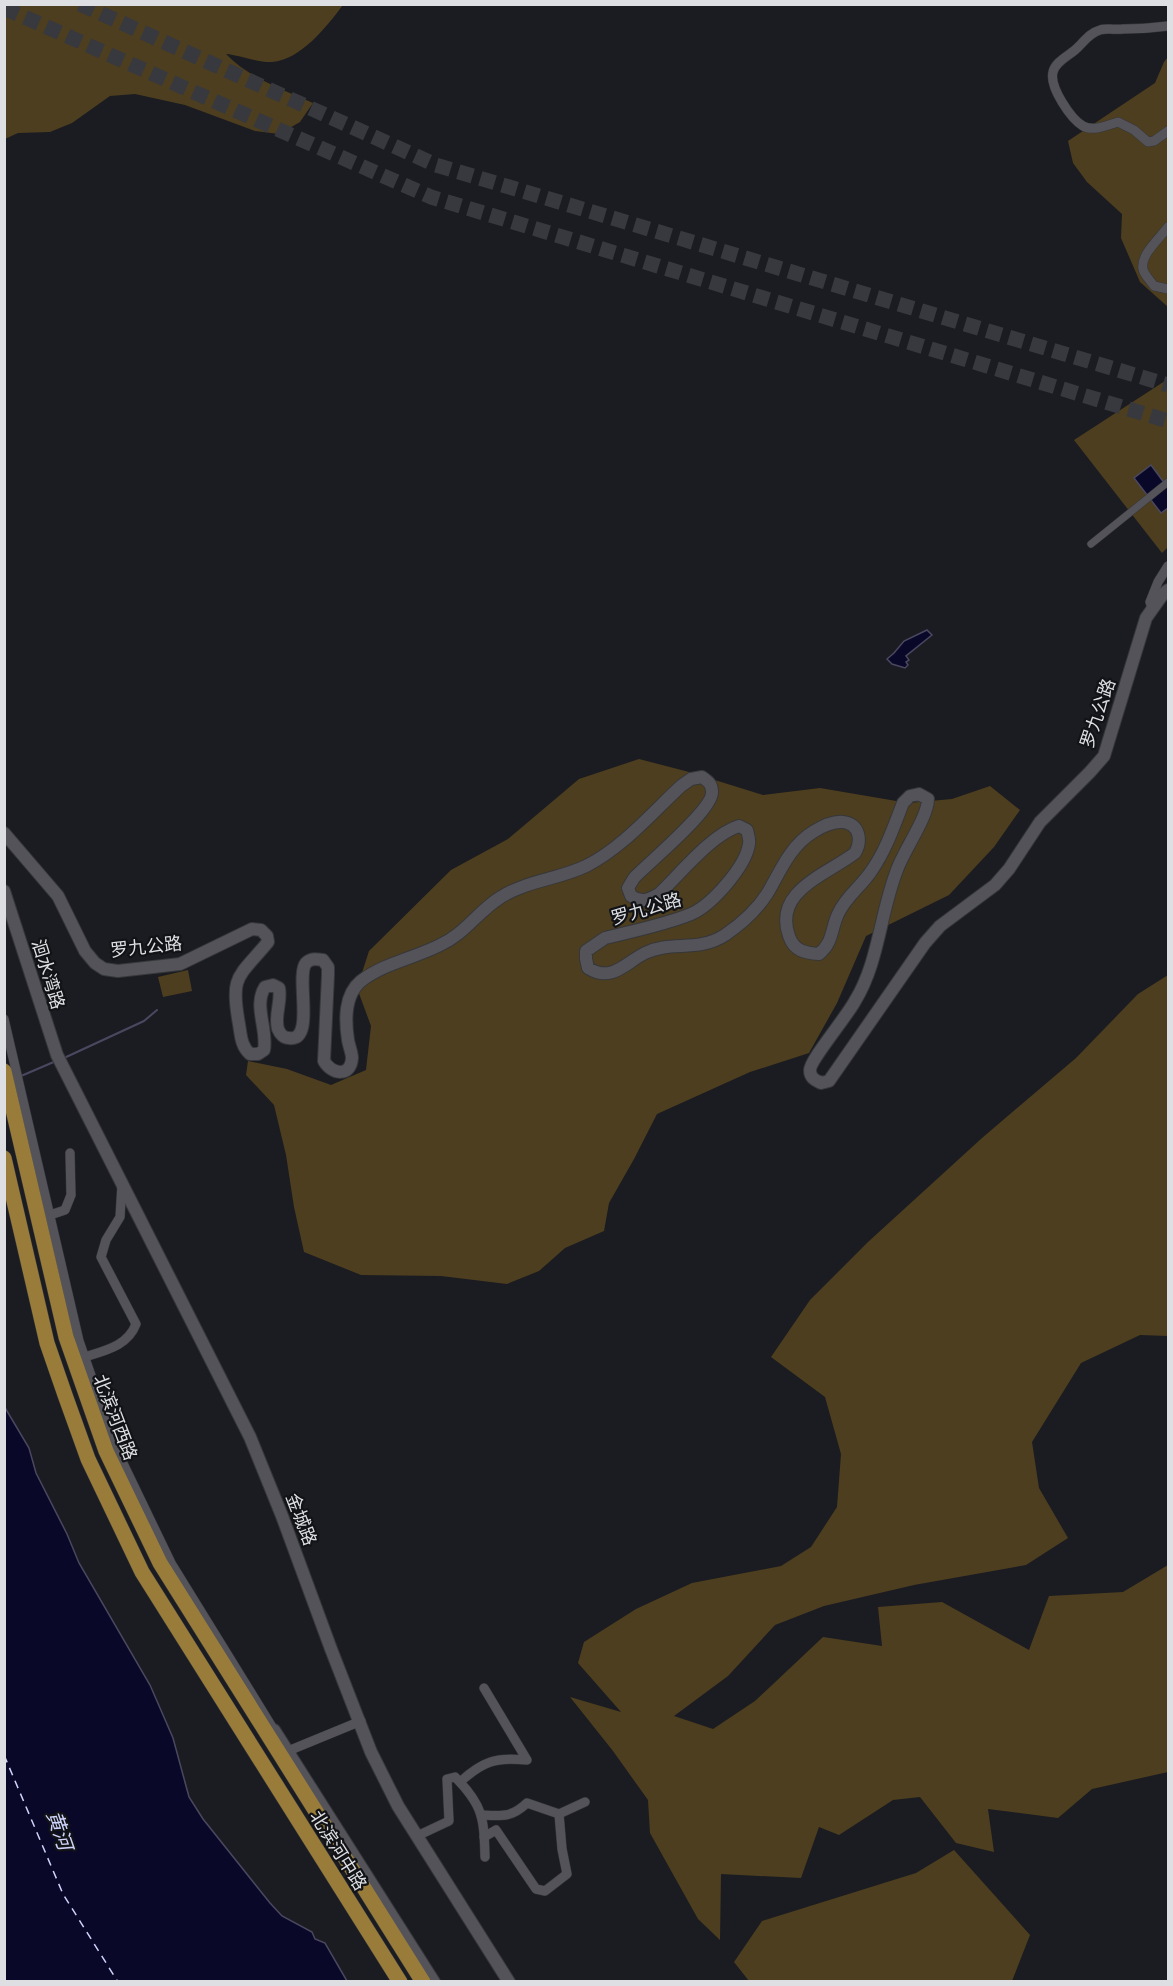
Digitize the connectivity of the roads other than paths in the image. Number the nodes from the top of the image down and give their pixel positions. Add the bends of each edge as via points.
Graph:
1 (1168, 26) edge
2 (1168, 131) edge
3 (1168, 227) edge
4 (1168, 289) edge
5 (1168, 482) edge
6 (1091, 544) dead end
7 (1168, 566) edge
8 (1168, 590) edge
9 (1152, 608) junction
10 (4, 833) edge
11 (4, 891) edge
12 (4, 1019) edge
13 (60, 1061) joint
14 (4, 1071) edge
15 (70, 1153) dead end
16 (4, 1158) edge
17 (122, 1184) junction
18 (50, 1215) junction
19 (79, 1359) junction
20 (484, 1688) dead end
21 (361, 1721) junction
22 (276, 1740) junction
23 (460, 1782) junction
24 (585, 1802) dead end
25 (559, 1814) junction
26 (481, 1815) junction
27 (417, 1836) junction
28 (484, 1837) junction
29 (484, 1857) dead end
30 (400, 1982) edge
31 (423, 1982) edge
32 (434, 1982) edge
33 (509, 1982) edge

1 - 2 street via 1099,30 1084,39 1052,74 1060,100 1083,126 1095,129 1118,122 1148,142
3 - 4 street via 1147,255 1143,272 1154,286
5 - 6 street
7 - 9 street via 1150,602
8 - 9 street, 罗九公路
9 - 10 street, 罗九公路 via 1104,756 1040,822 995,885 940,926 925,943 829,1081 821,1083 809,1071 866,981 897,870 928,810 928,800 919,794 903,803 879,860 846,900 828,947 819,954 805,953 790,940 787,910 794,895 855,853 860,845 859,834 851,824 841,821 813,832 799,843 755,909 726,934 698,947 658,948 616,971 596,973 588,968 585,959 586,951 593,945 605,938 693,913 719,892 747,852 747,830 738,826 729,829 659,894 639,901 631,896 628,888 634,879 711,799 710,783 702,777 691,779 605,855 502,896 467,928 441,945 386,967 356,985 346,1012 352,1059 342,1072 333,1072 324,1061 328,967 323,960 315,958 306,963 302,972 304,1022 296,1037 282,1035 278,1029 279,988 265,987 260,994 264,1050 250,1054 244,1048 235,987 238,977 268,942 261,930 252,929 180,964 104,969 85,951 58,896
11 - 13 street, 洄水湾路
12 - 18 street
13 - 17 street, 金城路
14 - 19 main road, 北滨河西路 via 66,1337
15 - 18 street via 71,1195 65,1210
16 - 30 main road, 北滨河中路 via 48,1342 88,1459 142,1572
17 - 19 street via 120,1217 101,1257 136,1324 124,1343
17 - 21 street, 金城路 via 250,1437
18 - 19 street
19 - 22 main road, 北滨河西路 via 106,1451 160,1563
20 - 23 street via 527,1760 495,1760 477,1767
21 - 22 street
21 - 27 street, 金城路 via 384,1779
22 - 31 main road, 北滨河中路
22 - 32 street
23 - 26 street via 479,1805
23 - 27 street via 455,1777 447,1779 449,1821
24 - 25 street
25 - 26 street via 527,1803 507,1816
25 - 28 street via 567,1874 545,1891 536,1889 496,1830
26 - 28 street
27 - 33 street, 金城路
28 - 29 street

